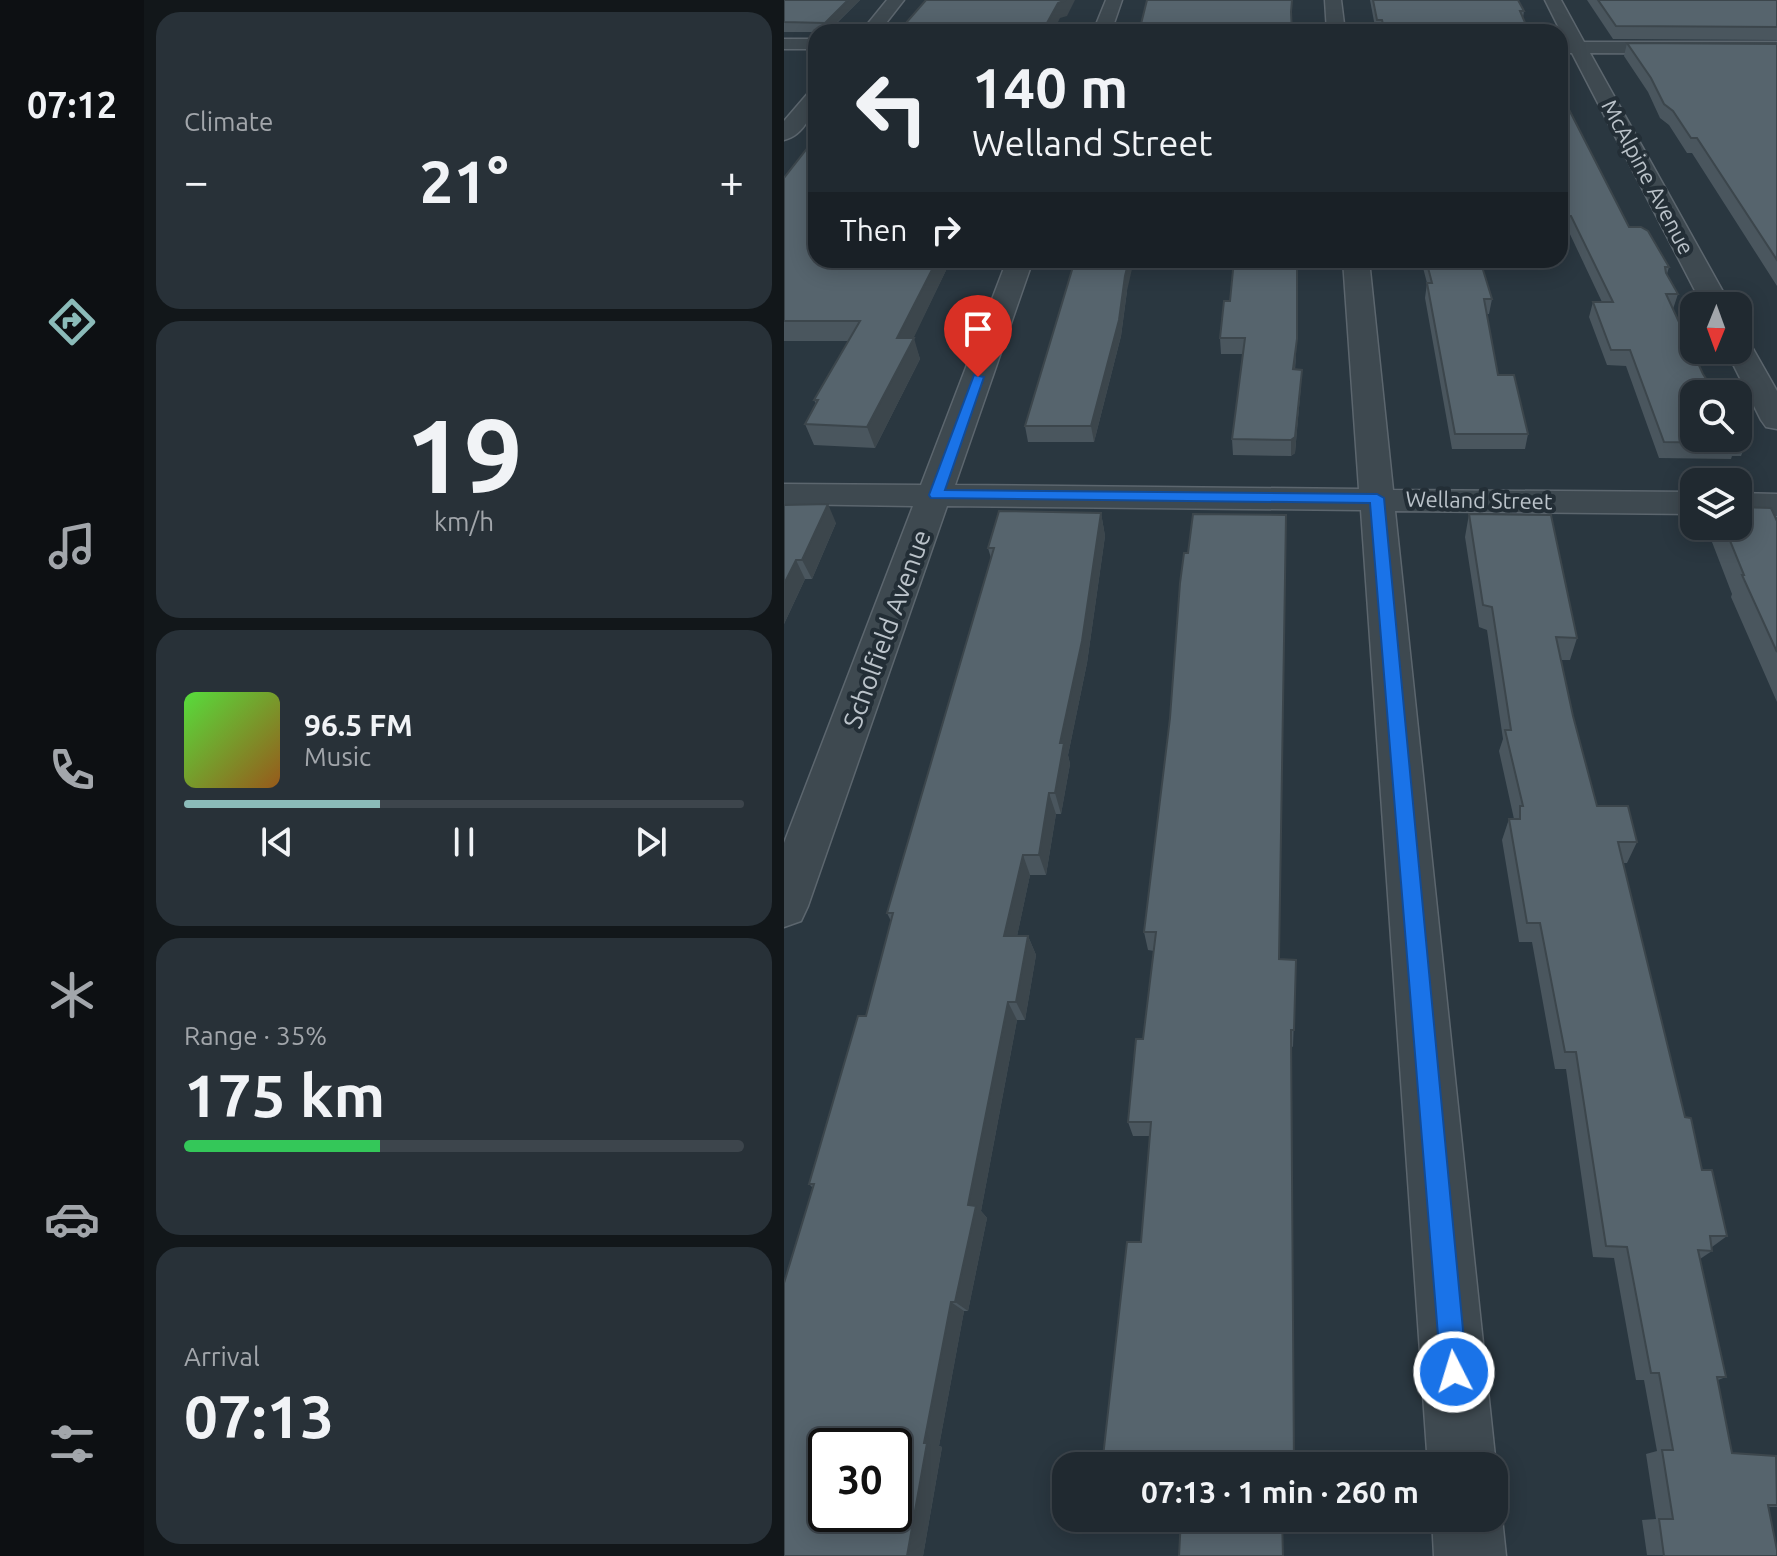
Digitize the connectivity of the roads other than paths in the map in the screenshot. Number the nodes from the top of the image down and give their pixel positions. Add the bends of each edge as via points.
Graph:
1 (896, 0) edge
2 (1114, 0) edge
3 (1333, 0) edge
4 (1553, 0) edge
5 (876, 24) edge
6 (1105, 24) edge
7 (1335, 24) edge
8 (1562, 24) edge
9 (784, 44) edge
10 (808, 44) edge
11 (1570, 47) edge
12 (1777, 48) edge
13 (808, 106) edge
14 (784, 134) edge
15 (1017, 268) edge
16 (1357, 268) edge
17 (1709, 292) edge
18 (1747, 364) edge
19 (1777, 420) edge
20 (784, 494) edge
21 (936, 495) junction
22 (1377, 498) junction
23 (1680, 503) edge
24 (1752, 504) edge
25 (1777, 505) edge
26 (784, 906) edge
27 (1461, 1452) edge
28 (1468, 1532) edge
29 (1470, 1556) edge

1 - 5 street
2 - 6 street
3 - 7 street
4 - 8 street, McAlpine Avenue
9 - 10 street
11 - 12 street
11 - 17 street, McAlpine Avenue
13 - 14 street
15 - 21 street, Scholfield Avenue
16 - 22 street
18 - 19 street
20 - 21 street, Welland Street
21 - 22 street, Welland Street
21 - 26 street, Scholfield Avenue
22 - 23 street, Welland Street
22 - 27 street
24 - 25 street
28 - 29 street

